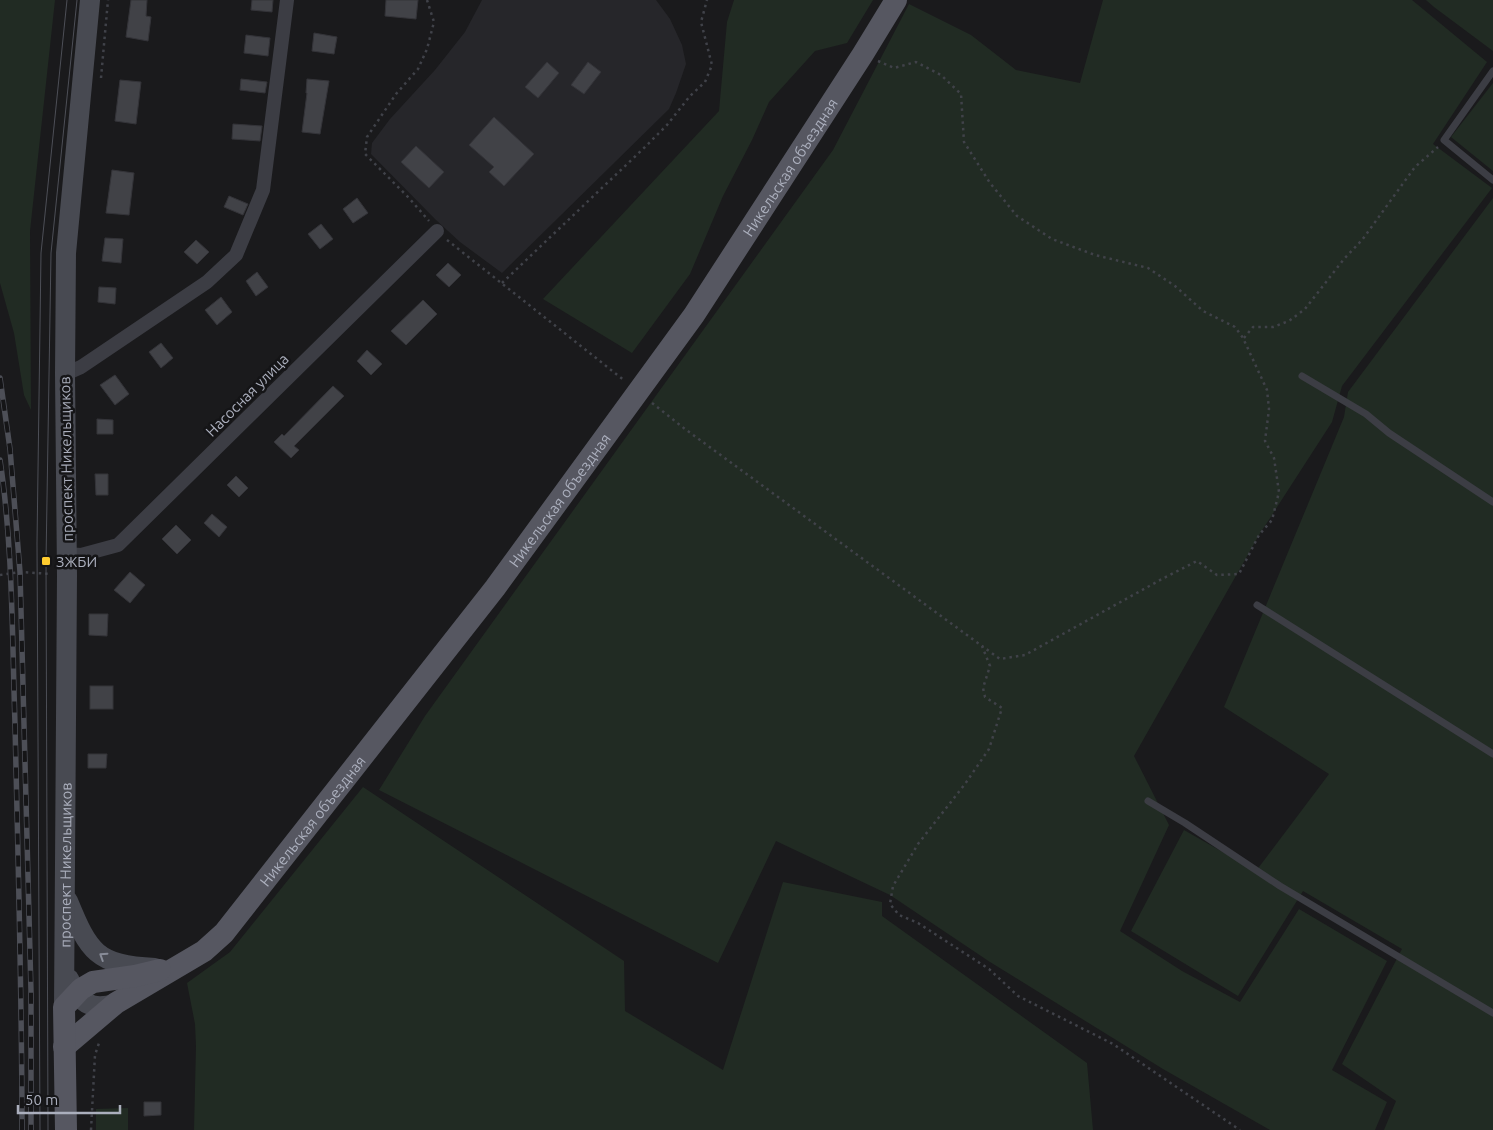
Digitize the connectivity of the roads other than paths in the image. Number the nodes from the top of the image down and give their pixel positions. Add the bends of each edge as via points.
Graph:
1 (90, 0) edge
2 (287, 0) edge
3 (896, 0) edge
4 (1493, 71) edge
5 (1493, 180) edge
6 (437, 231) road end
7 (65, 374) junction
8 (1302, 376) dead end
9 (1493, 502) edge
10 (67, 554) junction
11 (1257, 605) dead end
12 (1493, 754) edge
13 (1148, 801) dead end
14 (65, 892) junction
15 (174, 967) junction
16 (70, 1000) junction
17 (116, 1003) junction
18 (1493, 1013) edge
19 (64, 1047) junction
20 (66, 1130) edge

1 - 7 main road, проспект Никельщиков via 66,253
2 - 7 street via 263,190 236,256 207,282 82,367
3 - 15 main road, Никельская объездная via 694,315 495,588 224,933 204,951
4 - 5 lane via 1444,140
6 - 10 street, Насосная улица via 118,546 81,555
7 - 10 main road, проспект Никельщиков
8 - 9 lane via 1366,414 1389,433
10 - 14 main road, проспект Никельщиков
11 - 12 lane
13 - 18 lane via 1289,891
15 -> 14 main road via 136,967 116,964 102,957 90,946
14 - 16 main road, проспект Никельщиков via 64,965
15 - 16 main road via 93,982
15 - 17 main road, Никельская объездная
16 - 17 main road via 98,1007
16 - 19 main road, проспект Никельщиков
17 - 19 main road, Никельская объездная
19 - 20 main road, проспект Никельщиков

